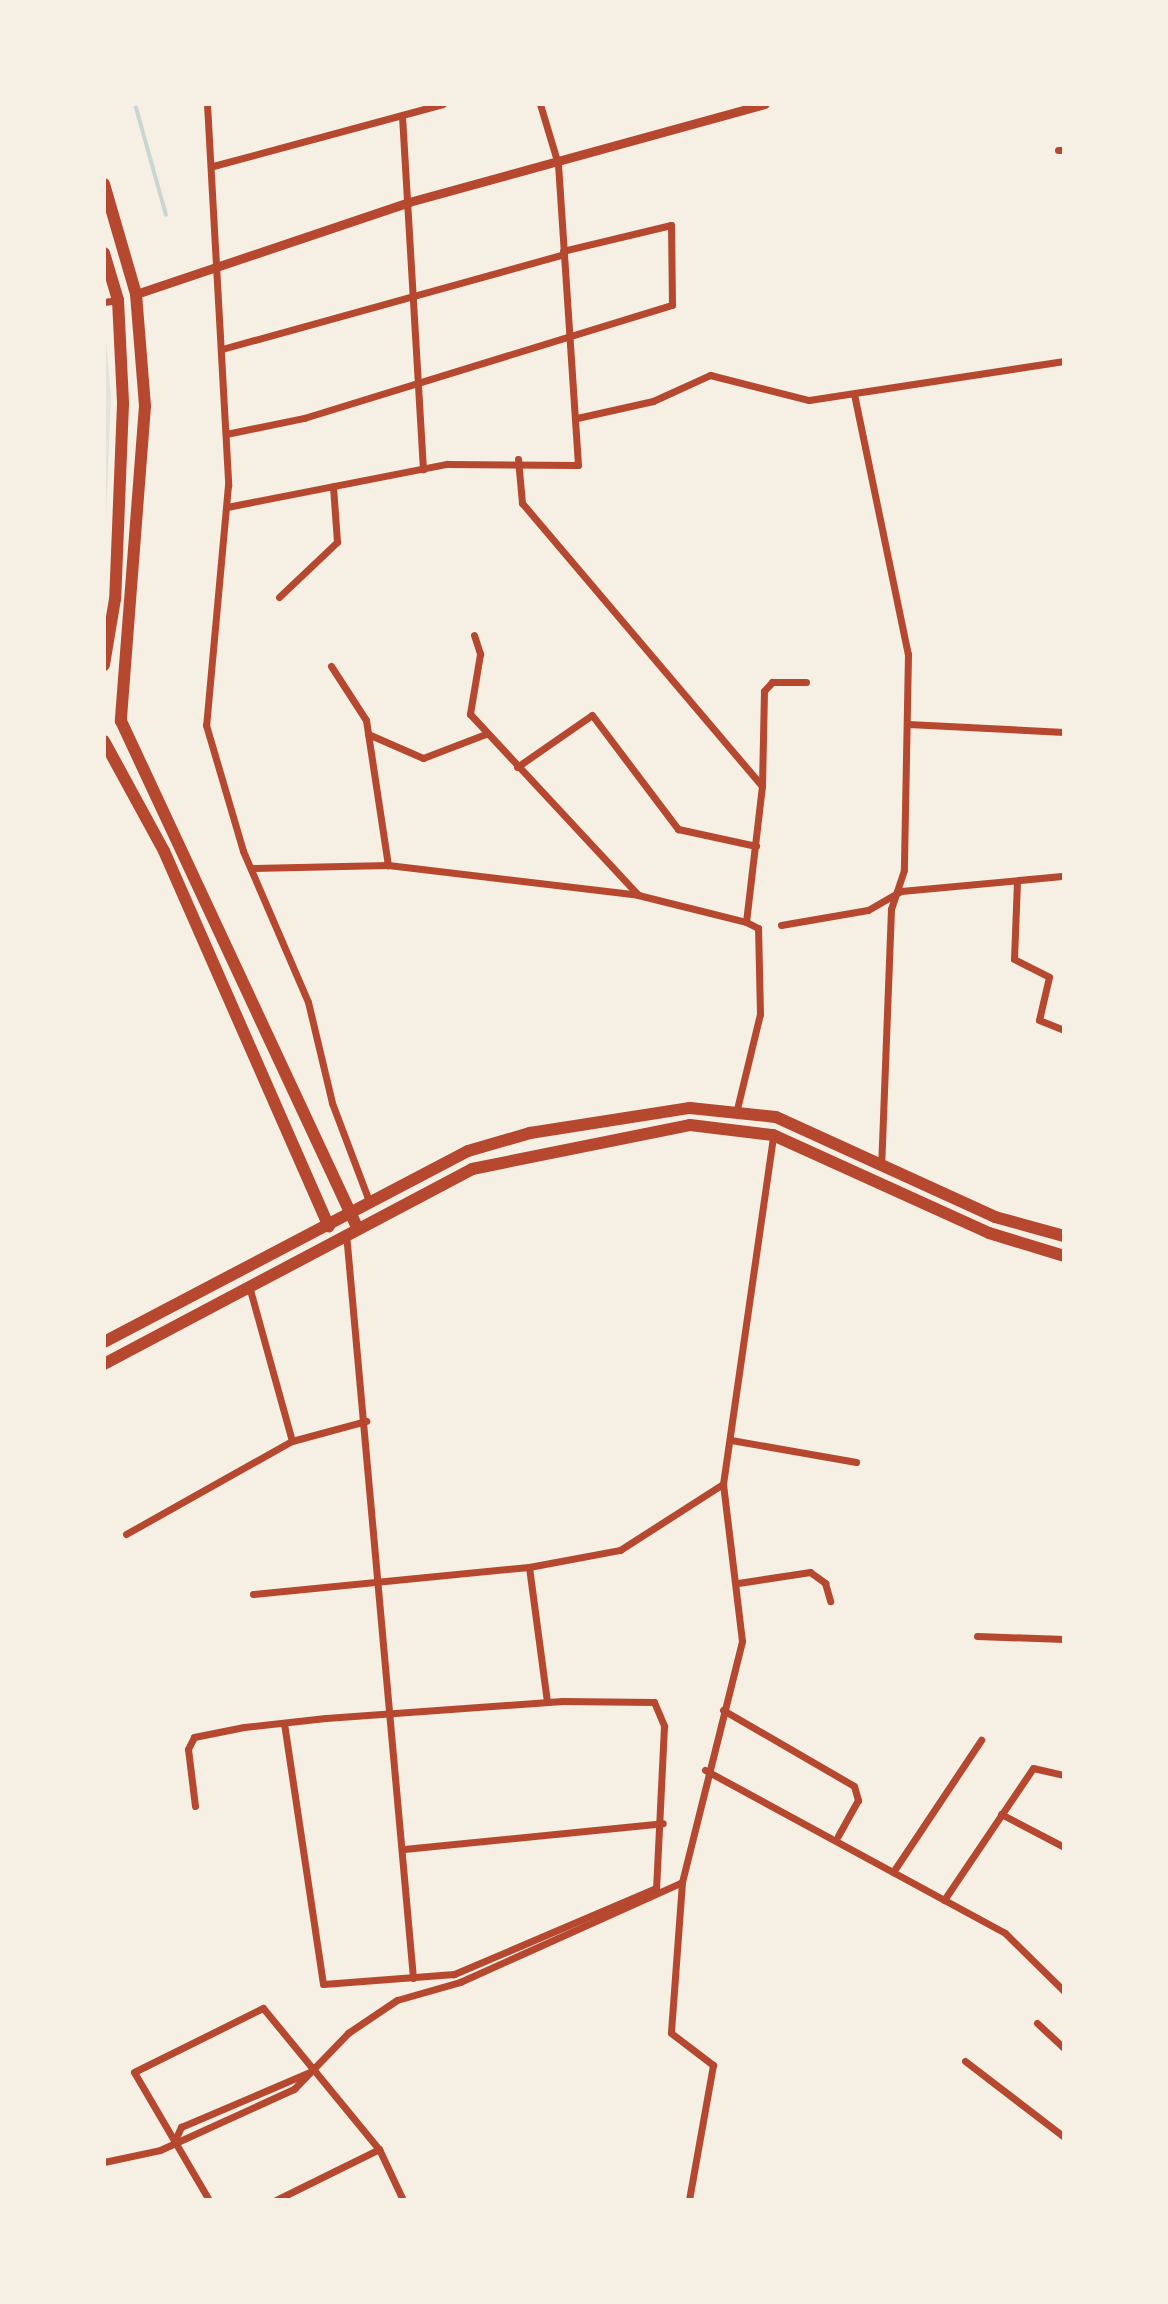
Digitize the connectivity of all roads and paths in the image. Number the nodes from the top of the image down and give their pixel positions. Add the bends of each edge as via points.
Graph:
1 (207, 104) edge
2 (443, 104) edge
3 (540, 104) edge
4 (765, 104) edge
5 (402, 116) junction
6 (558, 164) junction
7 (213, 166) junction
8 (104, 184) edge
9 (409, 202) junction
10 (564, 252) junction
11 (104, 253) edge
12 (218, 265) junction
13 (418, 293) junction
14 (136, 294) junction
15 (118, 300) junction
16 (104, 302) edge
17 (573, 335) junction
18 (222, 349) junction
19 (1064, 361) edge
20 (418, 382) junction
21 (854, 394) junction
22 (577, 418) junction
23 (226, 434) junction
24 (518, 459) junction
25 (423, 469) junction
26 (122, 472) junction
27 (145, 475) junction
28 (333, 486) junction
29 (227, 507) junction
30 (279, 597) dead end
31 (474, 635) dead end
32 (104, 665) edge
33 (331, 666) dead end
34 (806, 682) dead end
35 (908, 724) junction
36 (1064, 732) edge
37 (368, 734) junction
38 (486, 734) junction
39 (104, 741) edge
40 (517, 767) junction
41 (762, 786) junction
42 (756, 846) junction
43 (388, 865) junction
44 (253, 868) junction
45 (1064, 876) edge
46 (1017, 881) junction
47 (901, 891) junction
48 (638, 895) junction
49 (746, 922) junction
50 (781, 925) dead end
51 (1064, 1030) edge
52 (737, 1109) junction
53 (773, 1135) junction
54 (881, 1168) junction
55 (369, 1201) junction
56 (348, 1210) junction
57 (327, 1221) junction
58 (345, 1230) junction
59 (1064, 1236) edge
60 (1064, 1256) edge
61 (248, 1284) junction
62 (104, 1342) edge
63 (104, 1364) edge
64 (366, 1421) junction
65 (731, 1440) junction
66 (292, 1441) junction
67 (856, 1462) dead end
68 (723, 1484) junction
69 (126, 1534) dead end
70 (529, 1567) junction
71 (380, 1578) junction
72 (738, 1583) junction
73 (253, 1594) dead end
74 (830, 1601) dead end
75 (977, 1636) dead end
76 (1064, 1639) edge
77 (547, 1702) junction
78 (723, 1710) junction
79 (391, 1716) junction
80 (284, 1723) junction
81 (981, 1740) dead end
82 (705, 1770) junction
83 (1064, 1775) edge
84 (195, 1806) dead end
85 (1001, 1814) junction
86 (663, 1823) junction
87 (838, 1836) junction
88 (1064, 1847) edge
89 (404, 1849) junction
90 (893, 1872) junction
91 (682, 1882) junction
92 (944, 1900) junction
93 (413, 1978) junction
94 (1064, 1991) edge
95 (1037, 2023) dead end
96 (1064, 2048) edge
97 (965, 2061) dead end
98 (312, 2071) junction
99 (1064, 2137) edge
100 (174, 2142) junction
101 (379, 2149) junction
102 (104, 2162) edge
103 (209, 2200) edge
104 (276, 2200) edge
105 (403, 2200) edge
106 (689, 2200) edge

1 - 7 street
2 - 5 street
3 - 6 street
4 - 6 street
5 - 7 street
5 - 9 street
6 - 9 street
6 - 10 street
7 - 12 street
8 - 14 highway
9 - 12 street
9 - 13 street
10 - 13 street
10 - 17 street
10 - 17 street via 668,225 675,229 668,311
11 - 15 highway
12 - 14 street
12 - 18 street
13 - 18 street
13 - 20 street
14 - 27 highway
15 - 16 street
15 - 26 highway
17 - 20 street
17 - 22 street
18 - 23 street
19 - 21 street
20 - 23 street
20 - 25 street
21 - 22 street via 809,400 718,374 653,401
21 - 35 street via 899,592
22 - 24 street via 578,465
23 - 29 street
24 - 25 street
24 - 41 street via 522,503
25 - 28 street
26 - 27 highway
26 - 32 highway
27 - 56 highway via 120,700 125,739
28 - 29 street
28 - 30 street via 337,542
29 - 44 street via 206,725
31 - 38 street via 480,654 469,709
33 - 37 street via 362,709
34 - 41 street via 765,687
35 - 36 street
35 - 47 street
37 - 38 street via 423,758
37 - 43 street
38 - 40 street
39 - 57 highway via 164,851
40 - 42 street via 592,715 678,829
40 - 48 street
41 - 42 street
42 - 49 street
43 - 44 street
43 - 48 street
44 - 55 street via 308,1002 332,1103
45 - 46 street
46 - 47 street
46 - 51 street via 1014,959 1049,977 1039,1020
47 - 50 street via 868,910
47 - 54 street via 891,909
48 - 49 street
49 - 52 street via 758,928 761,1002
52 - 54 highway via 776,1117
52 - 55 highway via 690,1108 494,1141
53 - 58 highway via 703,1124 499,1158
53 - 60 highway via 989,1233
53 - 65 street
54 - 59 highway via 995,1217
55 - 56 highway
56 - 57 highway
56 - 58 highway
57 - 58 highway
57 - 62 highway
58 - 61 highway
58 - 64 street
61 - 63 highway
61 - 66 street
64 - 66 street
64 - 71 street
65 - 67 street
65 - 68 street
66 - 69 street
68 - 70 street via 620,1550
68 - 72 street
70 - 71 street
70 - 77 street
71 - 73 street
71 - 79 street
72 - 74 street via 810,1572 825,1583
72 - 78 street via 742,1641
75 - 76 street
77 - 79 street
77 - 86 street via 634,1699 663,1711
78 - 82 street
78 - 87 street via 854,1786 858,1800
79 - 80 street
79 - 89 street
80 - 84 street via 194,1737 188,1749
80 - 93 street via 319,1982
81 - 90 street
82 - 87 street
82 - 91 street
83 - 85 street via 1033,1768
85 - 88 street
85 - 92 street
86 - 89 street
86 - 93 street via 656,1888 454,1974
87 - 90 street
89 - 93 street
90 - 92 street
91 - 98 street via 460,1982 397,2000 348,2033
91 - 106 street via 671,2033 713,2065
92 - 94 street via 1005,1933
95 - 96 street
97 - 99 street
98 - 100 street via 294,2089
98 - 100 street via 181,2127
98 - 100 street via 263,2008 147,2060 134,2072
98 - 101 street
100 - 102 street
100 - 103 street
101 - 104 street
101 - 105 street

